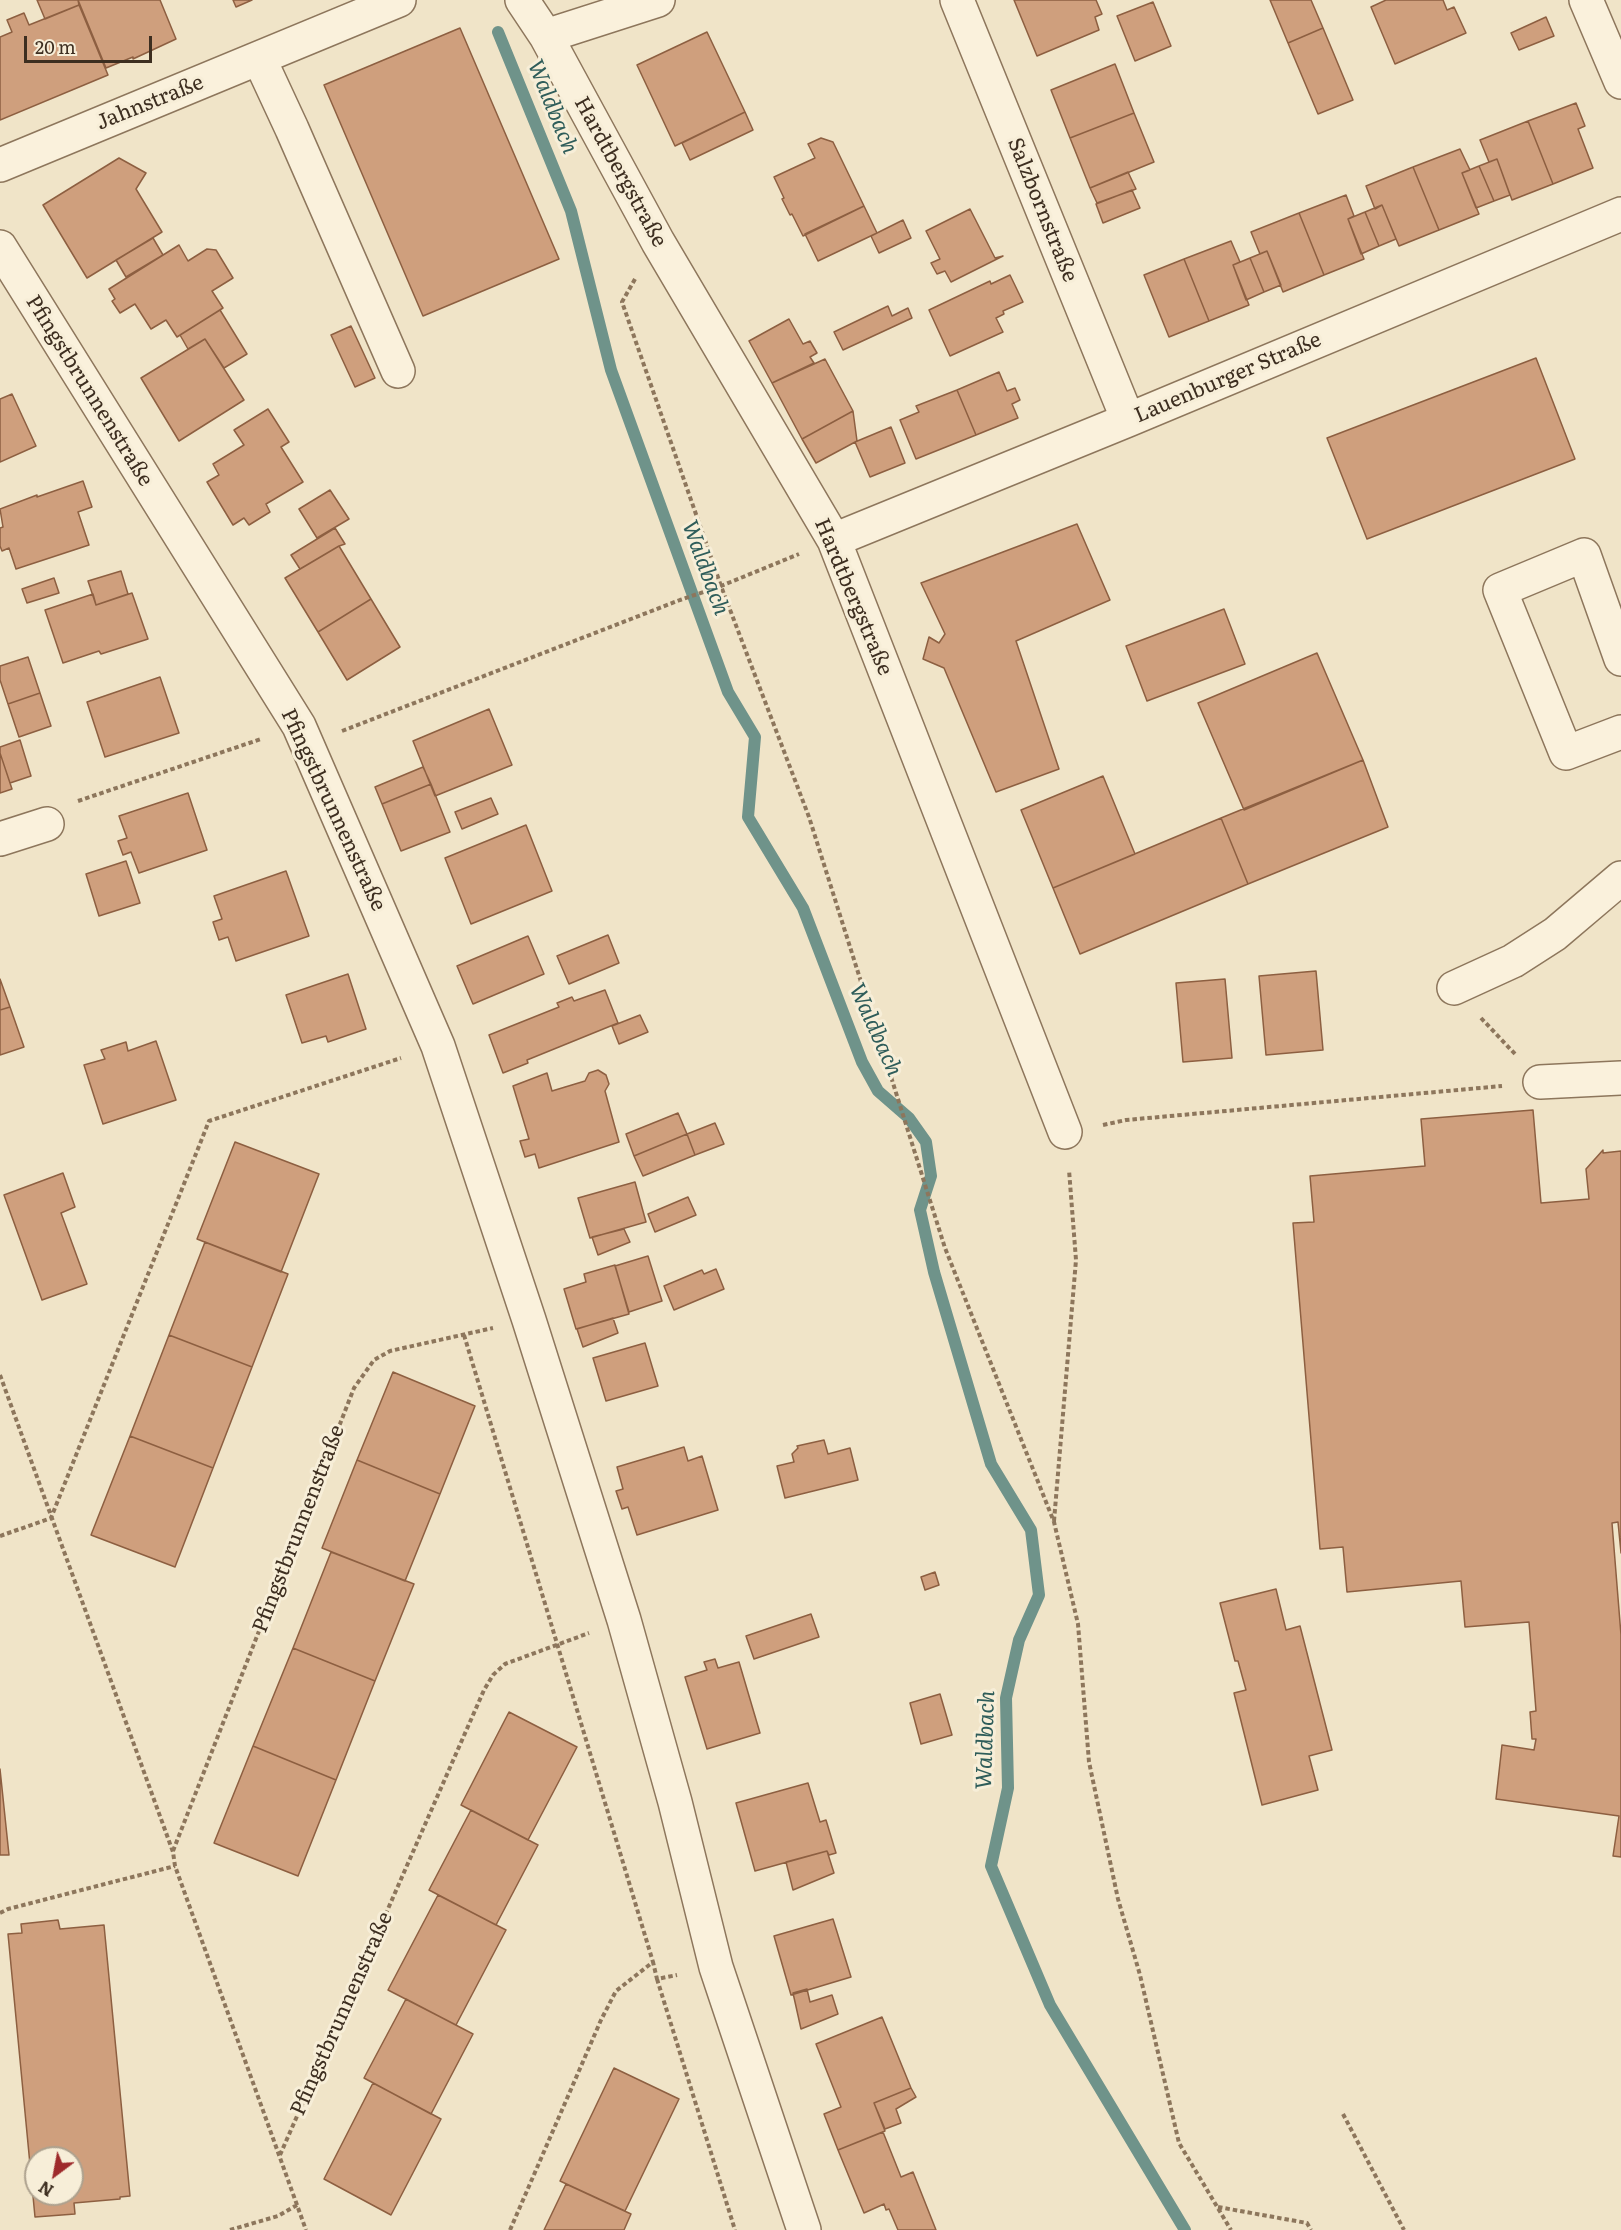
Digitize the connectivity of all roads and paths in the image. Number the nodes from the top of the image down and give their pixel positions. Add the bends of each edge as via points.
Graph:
1 (399, 0) edge
2 (522, 0) edge
3 (658, 0) edge
4 (957, 0) edge
5 (1586, 0) edge
6 (546, 36) junction
7 (258, 58) junction
8 (1621, 82) edge
9 (0, 165) edge
10 (1621, 214) edge
11 (658, 242) junction
12 (0, 247) edge
13 (398, 370) dead end
14 (1128, 420) junction
15 (834, 540) junction
16 (721, 586) junction
17 (1621, 659) edge
18 (1621, 732) edge
19 (303, 735) junction
20 (47, 824) joint
21 (0, 839) edge
22 (1621, 878) edge
23 (1454, 988) joint
24 (438, 1046) junction
25 (1621, 1078) edge
26 (1540, 1082) junction
27 (1065, 1132) junction
28 (529, 1320) junction
29 (464, 1335) junction
30 (0, 1375) edge
31 (51, 1518) junction
32 (1054, 1522) junction
33 (0, 1536) edge
34 (624, 1620) junction
35 (557, 1644) junction
36 (173, 1852) junction
37 (175, 1866) junction
38 (0, 1913) edge
39 (653, 1962) junction
40 (716, 1967) junction
41 (657, 1978) junction
42 (1343, 2114) dead end
43 (280, 2155) junction
44 (297, 2205) junction
45 (1218, 2207) junction
46 (230, 2230) edge
47 (306, 2230) edge
48 (510, 2230) edge
49 (735, 2230) edge
50 (804, 2230) edge
51 (1231, 2230) edge
52 (1311, 2230) edge
53 (1404, 2230) edge

1 - 7 street, Jahnstraße
2 - 6 street, Hardtbergstraße
3 - 6 street
4 - 14 street, Salzbornstraße
5 - 8 street
6 - 11 street, Hardtbergstraße
7 - 9 street, Jahnstraße
7 - 13 street
10 - 14 street, Lauenburger Straße
11 - 15 street, Hardtbergstraße
11 - 16 path via 621,302
12 - 19 street, Pfingstbrunnenstraße
14 - 15 street, Lauenburger Straße
15 - 16 path
15 - 27 street, Hardtbergstraße
16 - 19 path
16 - 32 path via 809,817 945,1248
17 - 18 street via 1584,555 1500,590 1566,753
19 - 20 path via 69,804
19 - 24 street, Pfingstbrunnenstraße
20 - 21 street
22 - 23 street via 1555,934 1513,960
23 - 26 path
24 - 28 street, Pfingstbrunnenstraße
24 - 31 path via 209,1121
25 - 26 street
26 - 27 path via 1126,1120
27 - 32 path via 1076,1260
28 - 29 path, Pfingstbrunnenstraße
28 - 34 street, Pfingstbrunnenstraße
29 - 35 path
29 - 36 path, Pfingstbrunnenstraße via 390,1351 374,1360 354,1388
30 - 31 path
31 - 33 path
31 - 36 path
32 - 45 path via 1078,1624 1089,1762 1118,1899 1179,2143
34 - 35 path, Pfingstbrunnenstraße
34 - 40 street, Pfingstbrunnenstraße
35 - 39 path
35 - 43 path, Pfingstbrunnenstraße via 505,1664 484,1690
36 - 37 path
37 - 38 path
37 - 43 path
39 - 41 path
39 - 48 path via 616,1991
40 - 41 path
40 - 50 street, Pfingstbrunnenstraße
41 - 49 path
42 - 53 path
43 - 44 path
44 - 46 path via 278,2216
44 - 47 path
45 - 51 path
45 - 52 path via 1307,2223

